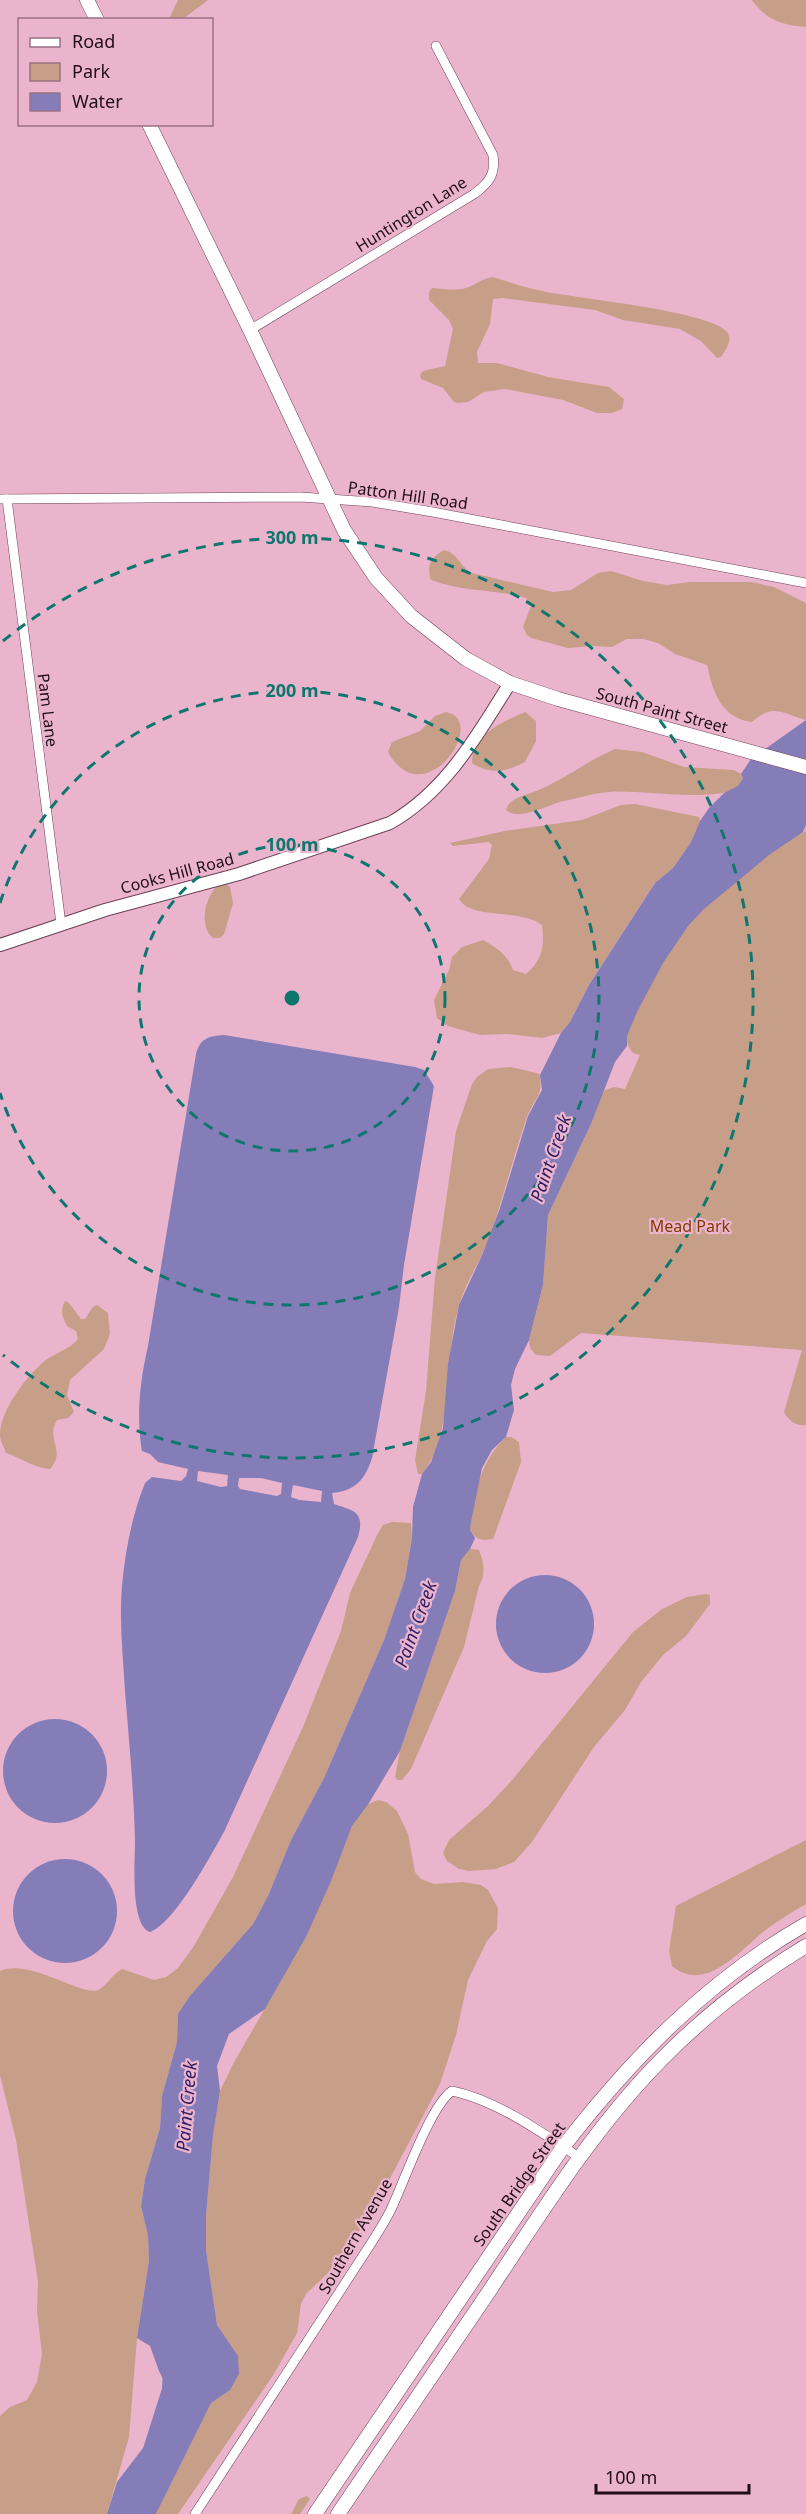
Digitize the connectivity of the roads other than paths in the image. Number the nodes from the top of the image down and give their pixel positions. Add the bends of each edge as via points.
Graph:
1 (87, 0) edge
2 (96, 18) edge
3 (436, 46) dead end
4 (150, 126) edge
5 (250, 330) junction
6 (3, 499) edge
7 (331, 501) junction
8 (806, 583) edge
9 (510, 683) junction
10 (806, 767) edge
11 (61, 924) junction
12 (0, 945) edge
13 (806, 1924) edge
14 (806, 1946) edge
15 (563, 2146) junction
16 (580, 2158) junction
17 (195, 2514) edge
18 (315, 2514) edge
19 (338, 2514) edge

1 - 2 main road
3 - 5 street, Huntington Lane via 493,155 495,164 490,180 474,194
4 - 5 main road, South Paint Street
5 - 7 main road, South Paint Street
6 - 7 street, Patton Hill Road via 301,497
6 - 11 street, Pam Lane
7 - 8 street, Patton Hill Road via 372,502 433,512
7 - 9 main road, South Paint Street via 345,530 391,596 447,646
9 - 10 main road, South Paint Street
9 - 11 street, Cooks Hill Road via 444,780 409,812 390,823 239,874
11 - 12 street, Cooks Hill Road
13 - 15 main road, South Bridge Street via 716,1984 675,2020 632,2062
14 - 16 main road via 755,1980 686,2036 631,2094
15 - 16 street, Southern Avenue
15 - 17 street, Southern Avenue via 523,2121 465,2094 452,2091 443,2097 392,2209
15 - 18 main road, South Bridge Street
16 - 19 main road

